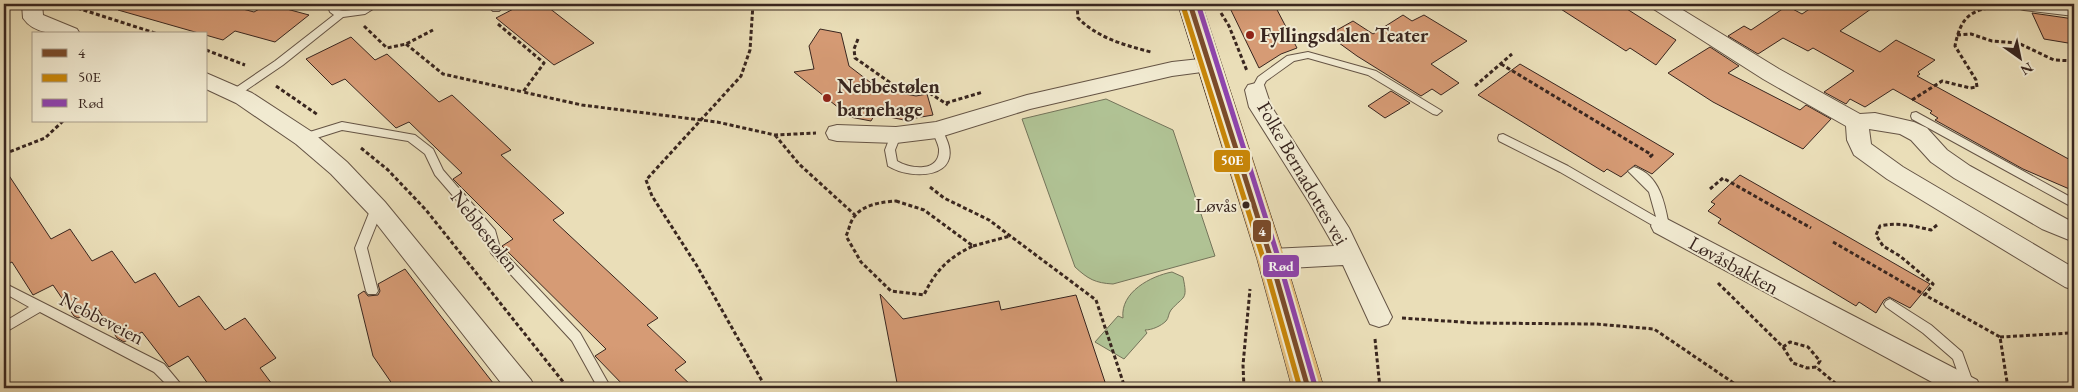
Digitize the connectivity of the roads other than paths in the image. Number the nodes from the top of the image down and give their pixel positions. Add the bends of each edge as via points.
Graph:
1 (32, 4) edge
2 (332, 4) edge
3 (376, 4) edge
4 (1190, 4) edge
5 (1659, 4) edge
6 (2017, 4) edge
7 (2074, 10) edge
8 (341, 14) junction
9 (65, 32) edge
10 (1209, 64) junction
11 (208, 81) edge
12 (1256, 90) joint
13 (235, 93) junction
14 (1437, 111) dead end
15 (1916, 116) dead end
16 (1857, 122) junction
17 (937, 130) junction
18 (837, 132) road end
19 (896, 135) junction
20 (304, 138) junction
21 (1503, 138) dead end
22 (1634, 171) dead end
23 (2074, 204) edge
24 (377, 208) junction
25 (1664, 226) junction
26 (2074, 233) edge
27 (1351, 255) junction
28 (1271, 259) junction
29 (2074, 280) edge
30 (4, 288) edge
31 (372, 291) dead end
32 (1890, 304) dead end
33 (39, 307) junction
34 (1379, 317) road end
35 (4, 328) edge
36 (178, 388) edge
37 (521, 388) edge
38 (606, 388) edge
39 (1308, 388) edge
40 (1968, 388) edge

1 - 9 street via 33,18
2 - 8 lane via 335,12
3 - 8 lane via 355,14
4 - 10 main road, Folke Bernadottes vei
5 - 16 street via 1771,74
6 - 7 street
8 - 13 lane
10 - 17 street via 1172,69 1027,102
10 - 28 main road, Folke Bernadottes vei
11 - 13 street
12 - 14 lane, Folke Bernadottes vei via 1262,79 1291,58 1308,56 1372,73
12 - 27 street, Folke Bernadottes vei via 1260,107
13 - 20 street
15 - 23 lane
16 - 26 street via 1884,122 1906,127 1962,172
16 - 29 street via 1862,149 1925,192
17 - 19 street
17 - 19 lane via 945,150 944,157 933,168 914,172 892,162 890,150
18 - 19 street
20 - 24 street via 339,168
20 - 38 lane, Nebbestølen via 342,126 411,138 429,152 438,172 491,233 495,250 576,337
21 - 25 lane, Løvåsbakken
22 - 25 lane via 1658,194
24 - 31 lane via 361,248
24 - 37 street
25 - 40 street, Løvåsbakken
27 - 28 street, Folke Bernadottes vei
27 - 34 street, Folke Bernadottes vei
28 - 39 main road, Folke Bernadottes vei
30 - 33 lane, Nebbeveien
32 - 40 lane via 1928,329 1958,356
33 - 35 lane
33 - 36 lane, Nebbeveien via 159,368

